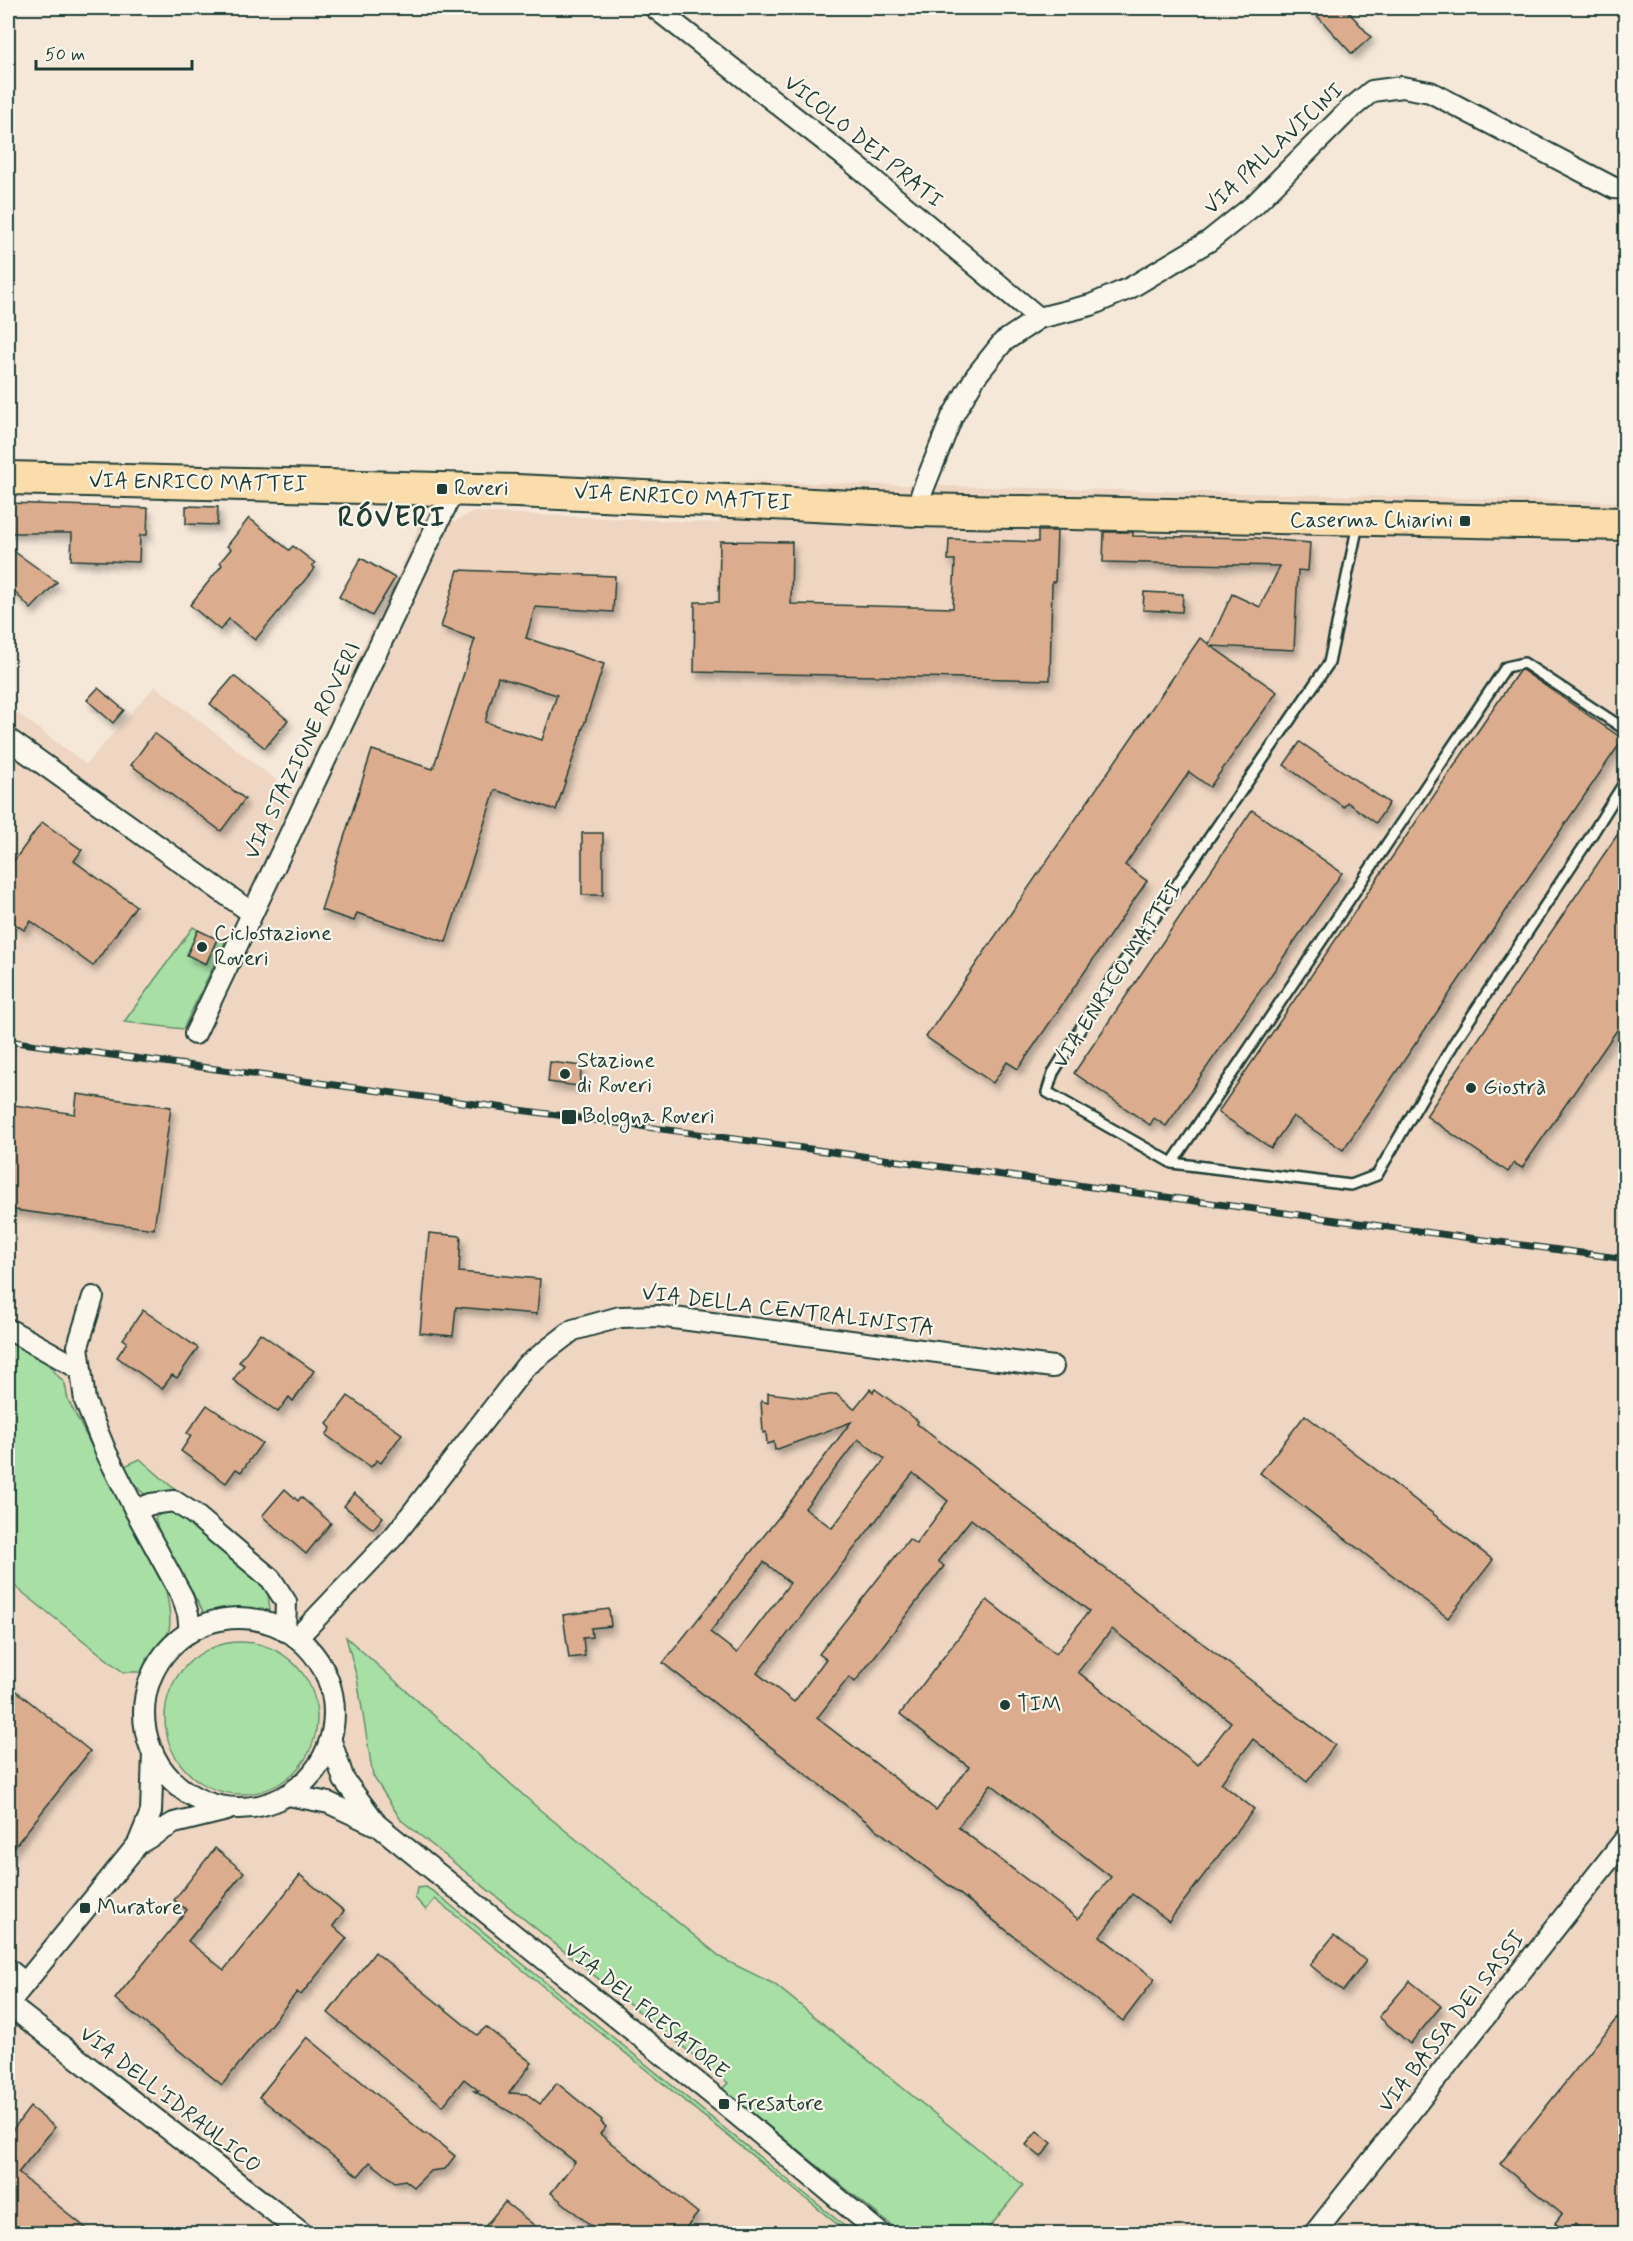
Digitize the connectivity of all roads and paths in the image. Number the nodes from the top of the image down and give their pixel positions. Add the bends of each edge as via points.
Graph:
1 (655, 8) edge
2 (1626, 189) edge
3 (1039, 318) junction
4 (8, 478) edge
5 (454, 489) junction
6 (917, 510) junction
7 (1359, 519) junction
8 (1626, 524) edge
9 (1626, 730) edge
10 (8, 739) edge
11 (1626, 780) edge
12 (252, 913) junction
13 (195, 1034) dead end
14 (1172, 1163) junction
15 (93, 1297) dead end
16 (8, 1329) edge
17 (1053, 1367) dead end
18 (80, 1369) junction
19 (135, 1510) junction
20 (189, 1632) junction
21 (291, 1634) junction
22 (331, 1741) junction
23 (153, 1753) junction
24 (288, 1795) junction
25 (233, 1808) junction
26 (380, 1827) junction
27 (1626, 1839) edge
28 (138, 1844) junction
29 (8, 1969) edge
30 (25, 1983) junction
31 (8, 2004) edge
32 (303, 2234) edge
33 (881, 2234) edge
34 (1314, 2234) edge

1 - 3 street, VICOLO DEI PRATI via 853,163
2 - 3 street, VIA PALLAVICINI via 1614,188 1430,93 1402,87 1372,91 1254,205 1209,242 1130,288 1091,305
3 - 6 street, VIA PALLAVICINI via 1003,342 976,376 952,417
4 - 5 main road, VIA ENRICO MATTEI
5 - 6 main road, VIA ENRICO MATTEI
5 - 12 street, VIA STAZIONE ROVERI
6 - 7 main road, VIA ENRICO MATTEI
7 - 8 main road, VIA ENRICO MATTEI
7 - 14 lane, VIA ENRICO MATTEI via 1329,663 1102,994 1053,1073 1047,1092
9 - 14 lane via 1524,663 1506,667
10 - 12 street
11 - 14 lane, VIA ENRICO MATTEI via 1454,1043 1377,1175 1351,1185
12 - 13 street, VIA STAZIONE ROVERI
15 - 18 street via 78,1346
16 - 18 street
17 - 21 street, VIA DELLA CENTRALINISTA via 658,1316 620,1317 573,1330 525,1367 395,1535
18 - 19 street via 85,1401
19 - 20 street via 182,1596
19 - 21 street via 174,1502 194,1514 271,1579 286,1602
20 - 21 street via 233,1618 256,1619
20 - 23 street via 171,1646 148,1686 144,1708
21 - 22 street via 314,1654 326,1673 335,1718
22 - 24 street via 307,1781
22 - 26 street, VIA DEL FRESATORE via 344,1780
23 - 25 street via 166,1774 185,1791 208,1803
23 - 28 street via 151,1812
24 - 25 street via 261,1806
24 - 26 street, VIA DEL FRESATORE via 329,1803
25 - 28 street via 174,1823
26 - 33 street, VIA DEL FRESATORE
27 - 34 street, VIA BASSA DEI SASSI
28 - 30 street
29 - 30 street
30 - 31 street
31 - 32 street, VIA DELL'IDRAULICO

